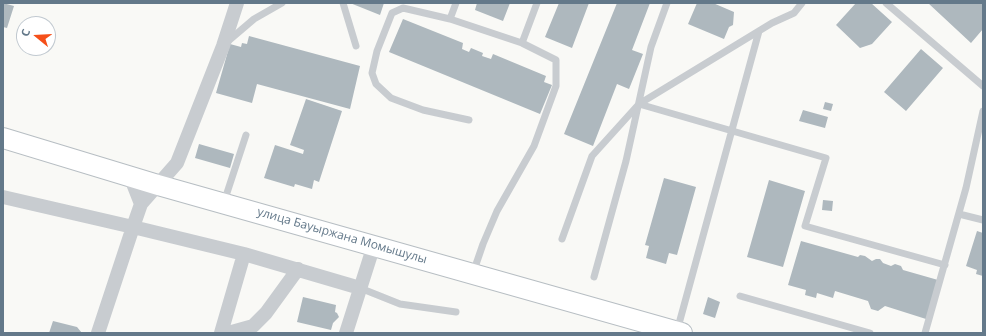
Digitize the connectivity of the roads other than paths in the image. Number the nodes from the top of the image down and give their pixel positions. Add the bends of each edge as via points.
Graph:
1 (237, 3) edge
2 (282, 3) edge
3 (343, 3) edge
4 (456, 3) edge
5 (537, 3) edge
6 (667, 3) edge
7 (802, 3) edge
8 (886, 3) edge
9 (450, 20) junction
10 (759, 31) junction
11 (522, 43) junction
12 (223, 46) junction
13 (356, 46) dead end
14 (983, 86) edge
15 (639, 104) junction
16 (983, 111) edge
17 (468, 120) dead end
18 (732, 131) junction
19 (246, 135) dead end
20 (3, 138) edge
21 (130, 176) junction
22 (158, 185) junction
23 (3, 197) edge
24 (224, 202) junction
25 (141, 204) junction
26 (959, 214) junction
27 (983, 220) edge
28 (133, 227) junction
29 (562, 239) dead end
30 (374, 245) junction
31 (244, 254) junction
32 (945, 265) junction
33 (298, 269) junction
34 (473, 273) junction
35 (594, 277) dead end
36 (360, 288) junction
37 (740, 296) dead end
38 (456, 312) dead end
39 (680, 332) edge
40 (98, 333) edge
41 (221, 333) edge
42 (228, 333) edge
43 (346, 333) edge
44 (870, 333) edge
45 (925, 333) edge

1 - 12 street
2 - 12 lane via 254,19
3 - 13 lane
4 - 9 lane
5 - 11 lane
6 - 15 lane via 651,47
7 - 10 lane via 794,13
8 - 14 lane
9 - 11 lane
9 - 17 lane via 403,8 392,13 377,51 372,73 376,84 390,98 423,110
10 - 15 lane
10 - 18 lane
11 - 34 lane via 556,60 556,86 534,146 497,211 482,244
12 - 22 street via 177,163
15 - 18 lane
15 - 29 lane via 592,156
15 - 35 lane
16 - 26 lane
18 - 32 lane via 826,158 805,226
18 - 39 lane
19 - 24 lane
20 - 21 street, улица Бауыржана Момышулы
21 - 22 street, улица Бауыржана Момышулы
21 - 25 street
22 - 24 street, улица Бауыржана Момышулы
22 - 25 street
23 - 28 street
24 - 30 street, улица Бауыржана Момышулы
25 - 28 street
26 - 27 lane
26 - 32 lane
28 - 31 street
28 - 40 street
30 - 34 street, улица Бауыржана Момышулы
30 - 36 street
31 - 33 street
31 - 41 street
32 - 45 lane
33 - 36 street
33 - 42 street via 266,313 253,326
34 - 39 street, улица Бауыржана Момышулы
36 - 38 lane via 400,304
36 - 43 street
37 - 44 lane

